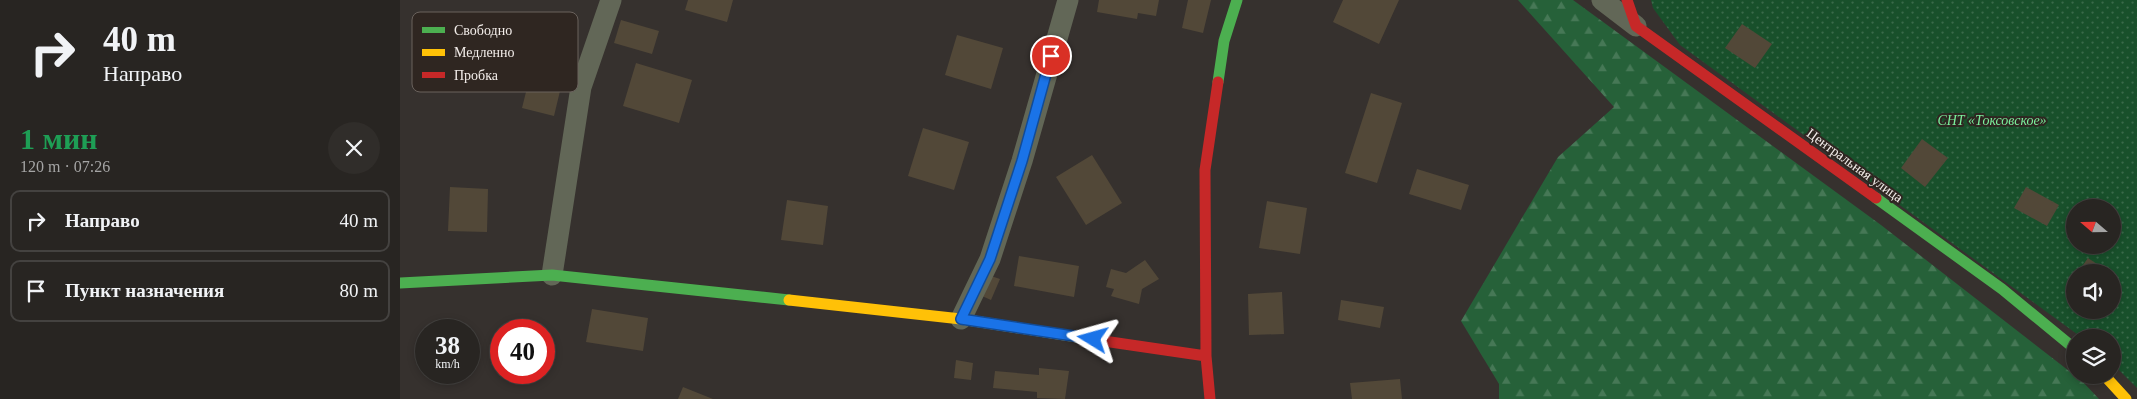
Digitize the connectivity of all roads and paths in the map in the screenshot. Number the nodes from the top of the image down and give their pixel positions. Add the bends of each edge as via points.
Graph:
1 (611, 0) edge
2 (1068, 0) edge
3 (1237, 0) edge
4 (1602, 0) edge
5 (1627, 0) edge
6 (1636, 26) junction
7 (552, 275) junction
8 (400, 282) edge
9 (961, 319) junction
10 (2066, 342) edge
11 (1206, 356) junction
12 (2112, 384) edge
13 (1210, 399) edge
14 (2126, 399) edge

1 - 7 street via 580,87
2 - 9 street via 990,259
3 - 11 street via 1224,41 1205,170
4 - 6 street
5 - 6 street
6 - 10 street, Центральная улица via 2002,289
7 - 8 street
7 - 9 street
9 - 11 street
11 - 13 street
12 - 14 street

